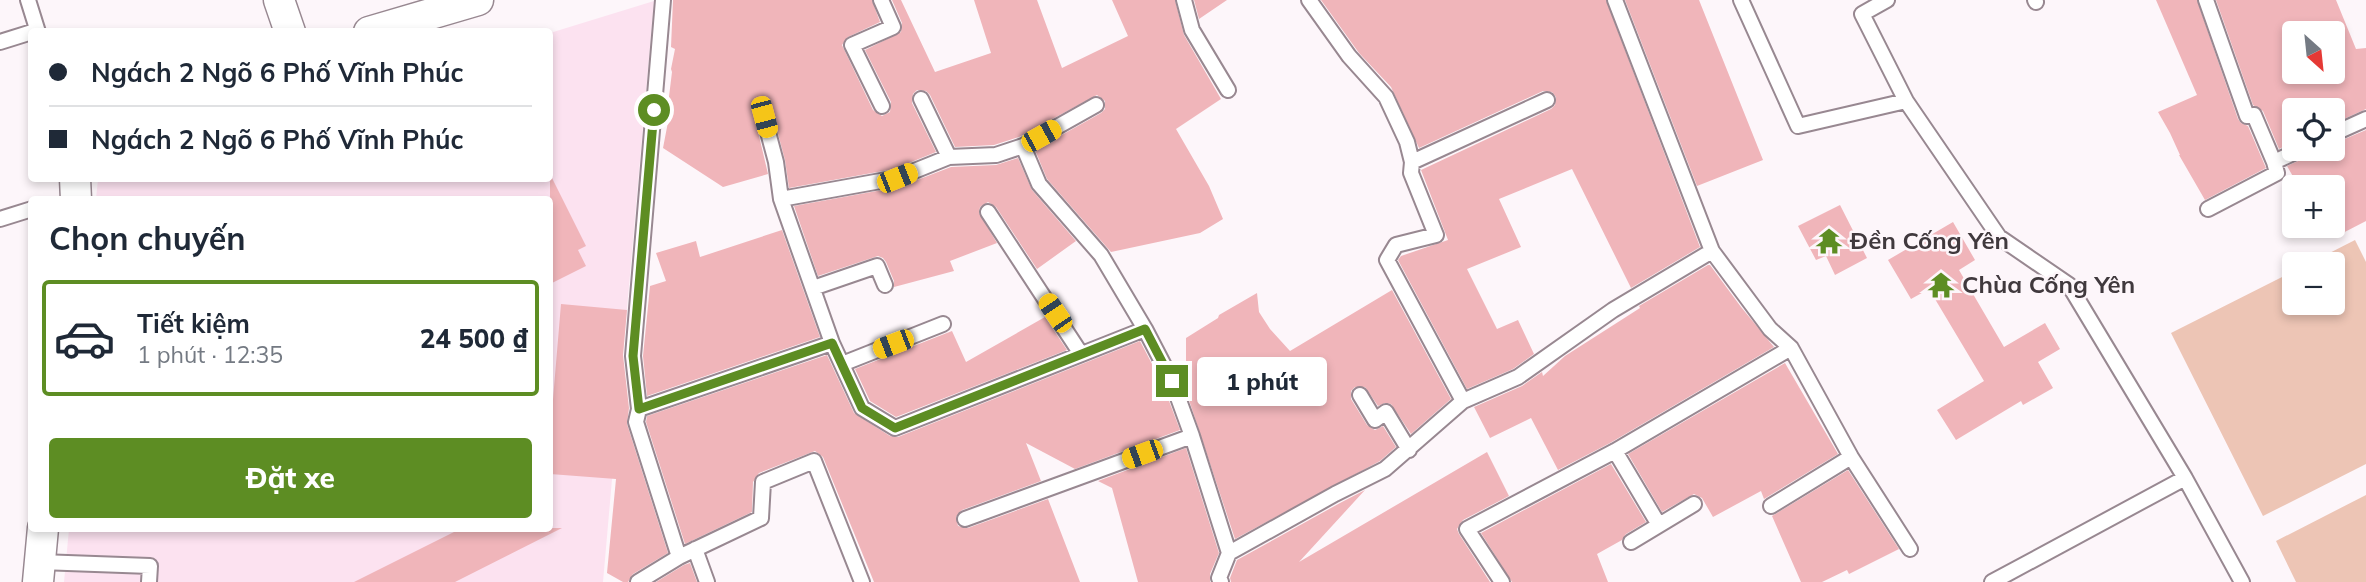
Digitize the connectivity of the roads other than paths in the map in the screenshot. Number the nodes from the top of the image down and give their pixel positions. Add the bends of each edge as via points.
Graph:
1 (28, 0) edge
2 (279, 0) edge
3 (478, 0) edge
4 (663, 0) edge
5 (881, 0) edge
6 (1184, 0) edge
7 (1309, 0) edge
8 (1615, 0) edge
9 (1741, 0) edge
10 (1887, 0) edge
11 (2206, 0) edge
12 (34, 28) edge
13 (289, 28) edge
14 (383, 28) edge
15 (28, 33) edge
16 (0, 42) edge
17 (1228, 90) dead end
18 (921, 99) dead end
19 (1548, 100) dead end
20 (1906, 101) junction
21 (1096, 105) dead end
22 (882, 106) dead end
23 (764, 117) dead end
24 (2366, 119) edge
25 (2345, 129) edge
26 (1023, 146) junction
27 (949, 157) junction
28 (2282, 158) edge
29 (1412, 162) junction
30 (2274, 162) junction
31 (781, 199) junction
32 (2208, 209) dead end
33 (28, 210) edge
34 (988, 212) dead end
35 (0, 219) edge
36 (1712, 251) junction
37 (884, 285) dead end
38 (813, 288) junction
39 (943, 324) dead end
40 (1145, 329) junction
41 (832, 343) junction
42 (1791, 348) junction
43 (1081, 354) junction
44 (842, 364) junction
45 (1360, 395) dead end
46 (1463, 401) junction
47 (639, 409) junction
48 (1192, 436) junction
49 (1409, 450) junction
50 (1615, 451) junction
51 (1851, 457) junction
52 (2185, 478) junction
53 (1694, 504) dead end
54 (1771, 506) dead end
55 (965, 519) dead end
56 (1659, 525) junction
57 (43, 532) edge
58 (1631, 542) dead end
59 (695, 549) junction
60 (1910, 549) dead end
61 (1229, 553) junction
62 (679, 557) junction
63 (39, 572) edge
64 (149, 582) edge
65 (638, 582) edge
66 (707, 582) edge
67 (862, 582) edge
68 (1221, 582) edge
69 (1502, 582) edge
70 (1992, 582) edge
71 (2242, 582) edge

1 - 12 lane
2 - 13 street
3 - 14 street
4 - 47 lane via 633,356
5 - 22 lane via 893,27 852,45
6 - 17 lane via 1192,30
7 - 29 lane via 1386,97
8 - 36 lane
9 - 20 lane via 1798,126
10 - 20 lane via 1862,15
11 - 30 lane via 2247,116 2254,115
15 - 16 lane
18 - 27 lane
19 - 29 lane
20 - 52 lane via 1999,237 2069,285
21 - 26 lane
23 - 31 lane
24 - 25 lane
26 - 27 lane via 996,155
26 - 40 lane via 1039,184 1101,255
27 - 31 lane via 897,178
28 - 30 lane
29 - 46 lane via 1411,173 1436,235 1396,245 1387,260
30 - 32 lane via 2277,173
31 - 38 lane
33 - 35 lane
34 - 43 lane
36 - 42 lane via 1770,329
36 - 46 lane via 1613,310 1518,377
37 - 38 lane via 877,265
38 - 41 lane
39 - 44 lane
40 - 43 lane
40 - 48 lane via 1172,381
41 - 44 lane
41 - 47 lane
42 - 50 lane
42 - 51 lane
43 - 44 lane via 895,428 862,408
45 - 49 lane via 1375,420 1386,412
46 - 49 lane
47 - 62 lane via 636,422
48 - 55 lane
48 - 61 lane
49 - 61 lane via 1385,469
50 - 56 lane
50 - 69 lane via 1467,529
51 - 54 lane
51 - 60 lane
52 - 70 lane
52 - 71 lane
53 - 56 lane
56 - 58 lane
57 - 63 street
59 - 62 lane
59 - 66 lane
59 - 67 lane via 761,518 763,482 814,461
61 - 68 lane
62 - 65 lane
63 - 64 lane via 150,566

